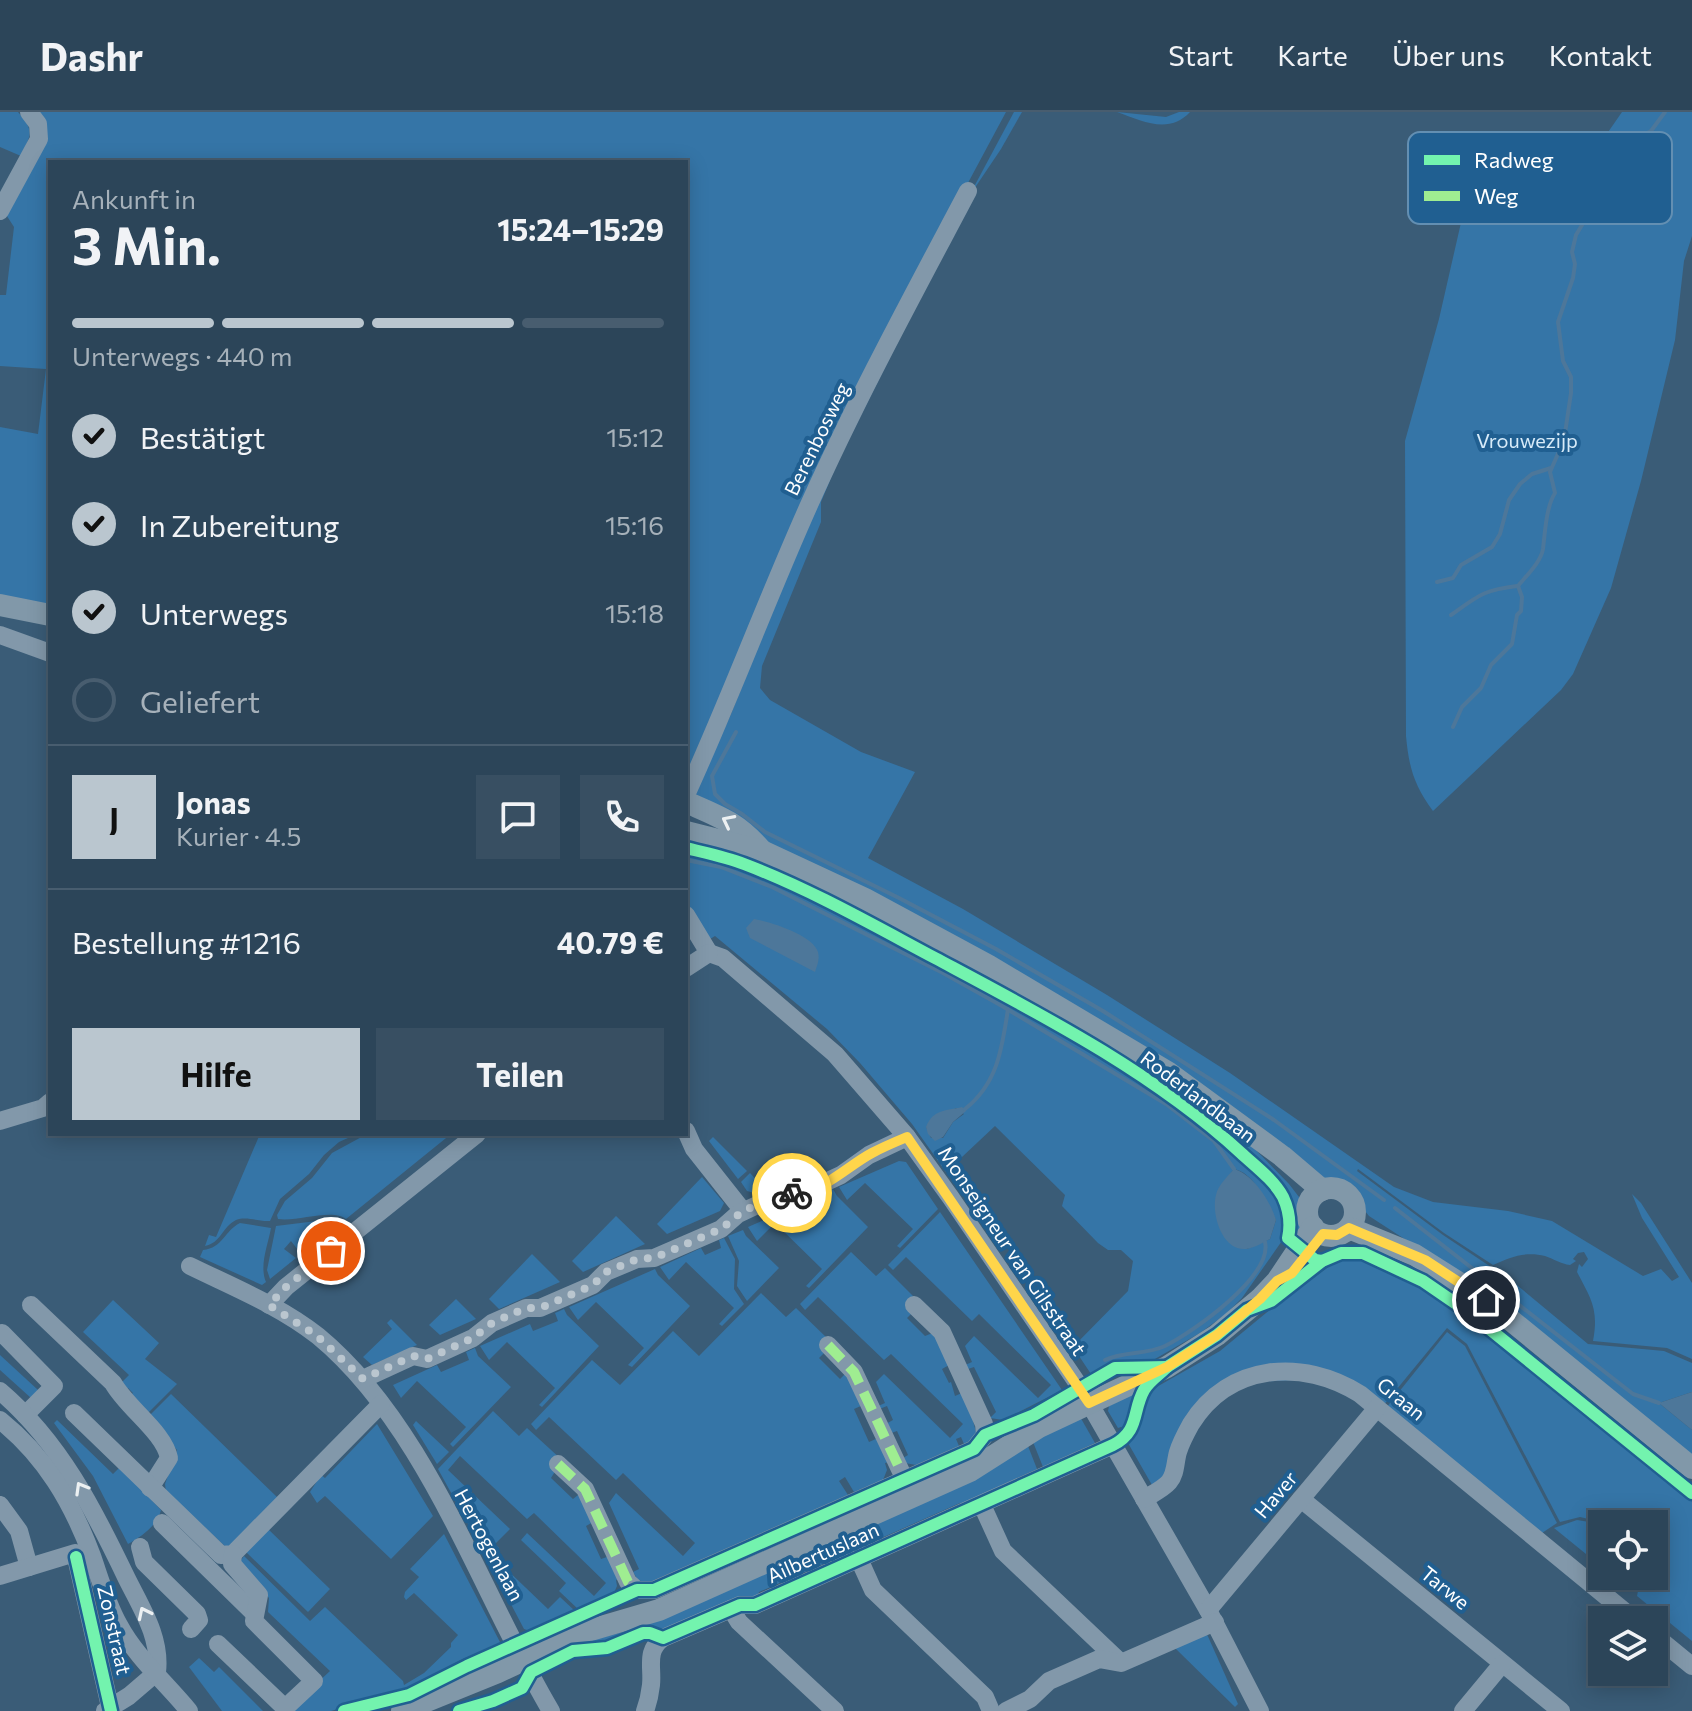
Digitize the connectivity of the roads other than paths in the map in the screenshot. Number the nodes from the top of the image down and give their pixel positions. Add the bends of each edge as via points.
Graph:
1 (29, 112) edge
2 (968, 191) dead end
3 (0, 211) edge
4 (0, 605) edge
5 (48, 615) edge
6 (0, 635) edge
7 (48, 652) edge
8 (688, 791) edge
9 (688, 803) edge
10 (688, 832) edge
11 (762, 851) junction
12 (688, 918) edge
13 (709, 953) junction
14 (688, 967) edge
15 (48, 1104) edge
16 (0, 1121) edge
17 (475, 1136) edge
18 (688, 1136) edge
19 (907, 1137) junction
20 (1316, 1195) junction
21 (743, 1211) junction
22 (1352, 1221) junction
23 (1318, 1231) junction
24 (190, 1266) dead end
25 (31, 1305) dead end
26 (269, 1305) junction
27 (914, 1305) dead end
28 (2, 1333) dead end
29 (828, 1345) dead end
30 (363, 1379) junction
31 (0, 1391) edge
32 (1089, 1403) junction
33 (381, 1404) junction
34 (1377, 1408) junction
35 (74, 1413) dead end
36 (25, 1415) junction
37 (0, 1420) edge
38 (1113, 1445) junction
39 (558, 1464) dead end
40 (1692, 1468) edge
41 (905, 1480) junction
42 (150, 1488) junction
43 (1144, 1499) junction
44 (1301, 1499) junction
45 (0, 1505) edge
46 (982, 1505) junction
47 (860, 1510) junction
48 (168, 1517) junction
49 (140, 1547) junction
50 (233, 1554) junction
51 (117, 1557) junction
52 (859, 1559) junction
53 (29, 1567) junction
54 (0, 1576) edge
55 (1618, 1606) edge
56 (731, 1609) junction
57 (255, 1614) junction
58 (1212, 1616) junction
59 (191, 1629) dead end
60 (218, 1644) dead end
61 (1668, 1646) edge
62 (524, 1659) junction
63 (1121, 1663) junction
64 (1502, 1664) junction
65 (1692, 1666) edge
66 (157, 1672) junction
67 (1476, 1694) junction
68 (109, 1710) edge
69 (189, 1711) edge
70 (402, 1711) edge
71 (551, 1711) edge
72 (645, 1711) edge
73 (835, 1711) edge
74 (991, 1711) edge
75 (1006, 1711) edge
76 (1260, 1711) edge
77 (1447, 1711) edge
78 (1463, 1711) edge
79 (1561, 1711) edge

1 - 3 street via 38,124 39,139
2 - 8 street, Berenbosweg via 810,503
4 - 5 main road
6 - 7 street
11 -> 9 main road, Roderlandbaan via 733,822
10 - 11 main road, Roderlandbaan
11 - 20 main road, Roderlandbaan via 989,966 1169,1073 1261,1142
12 - 13 street
13 - 14 street
13 - 19 street, Monseigneur van Gilsstraat via 723,958 808,1029
15 - 16 street
17 - 26 street
18 - 21 street
19 - 21 street via 800,1194 783,1193
19 - 32 street, Monseigneur van Gilsstraat
20 - 22 main road via 1346,1192
20 - 23 main road via 1308,1214
21 - 30 street via 721,1229 606,1272 593,1285 492,1323 427,1359 413,1356
22 - 23 main road via 1337,1235
22 - 40 main road via 1401,1241 1486,1300
23 - 32 main road, Ailbertuslaan via 1277,1281 1232,1323 1167,1367
24 - 26 street, Hertogenlaan
25 - 42 street via 113,1383 167,1446 169,1458
26 - 30 street, Hertogenlaan via 316,1335
27 - 41 street, Ailbertuslaan via 942,1332 986,1429 974,1449
28 - 36 street via 54,1386
29 - 41 street via 854,1372
30 - 33 street, Hertogenlaan
31 - 36 street, Zonstraat
32 - 38 street, Monseigneur van Gilsstraat
32 - 47 main road, Ailbertuslaan via 970,1471
33 - 50 street
33 - 62 street, Hertogenlaan via 453,1522
34 - 43 street, Graan via 1346,1385 1316,1373 1255,1376 1204,1406 1183,1438 1172,1479
34 - 44 street, Haver
34 - 55 street, Graan
35 - 42 street
51 -> 36 street, Zonstraat via 80,1485
37 - 66 street, Zonstraat via 46,1465 62,1489 117,1622
38 - 43 street, Monseigneur van Gilsstraat
38 - 46 street, Ailbertuslaan
39 - 47 street, Ailbertuslaan via 585,1489 628,1582 643,1591
41 - 47 street, Ailbertuslaan
42 - 48 street
43 - 58 street, Monseigneur van Gilsstraat
44 - 58 street, Haver
44 - 64 street, Tarwe
45 - 53 street via 19,1531
46 - 52 street, Ailbertuslaan
46 - 63 street via 1003,1551
47 - 62 main road, Ailbertuslaan via 659,1610 584,1632
48 - 49 street, Zonstraat
48 - 50 street via 221,1555
48 - 57 street
49 - 51 street, Zonstraat
49 - 59 street via 144,1562 197,1614 199,1620
50 - 57 street via 232,1564 259,1595
66 -> 51 street, Zonstraat via 152,1629
52 - 56 street, Ailbertuslaan via 755,1605
52 - 74 street via 873,1590 985,1697
53 - 54 street
53 - 68 street, Zonstraat via 75,1553
56 - 72 street, Ailbertuslaan via 663,1638 651,1652
56 - 73 street
57 - 60 street via 258,1626 314,1681 285,1708
58 - 63 street
58 - 76 street, Monseigneur van Gilsstraat
61 - 65 street
62 - 70 main road, Ailbertuslaan
62 - 71 street, Hertogenlaan
63 - 75 street via 1099,1659 1049,1681
64 - 67 street
64 - 79 street, Tarwe
66 - 68 street
66 - 69 street, Zonstraat
67 - 77 street via 1461,1697
67 - 78 street

